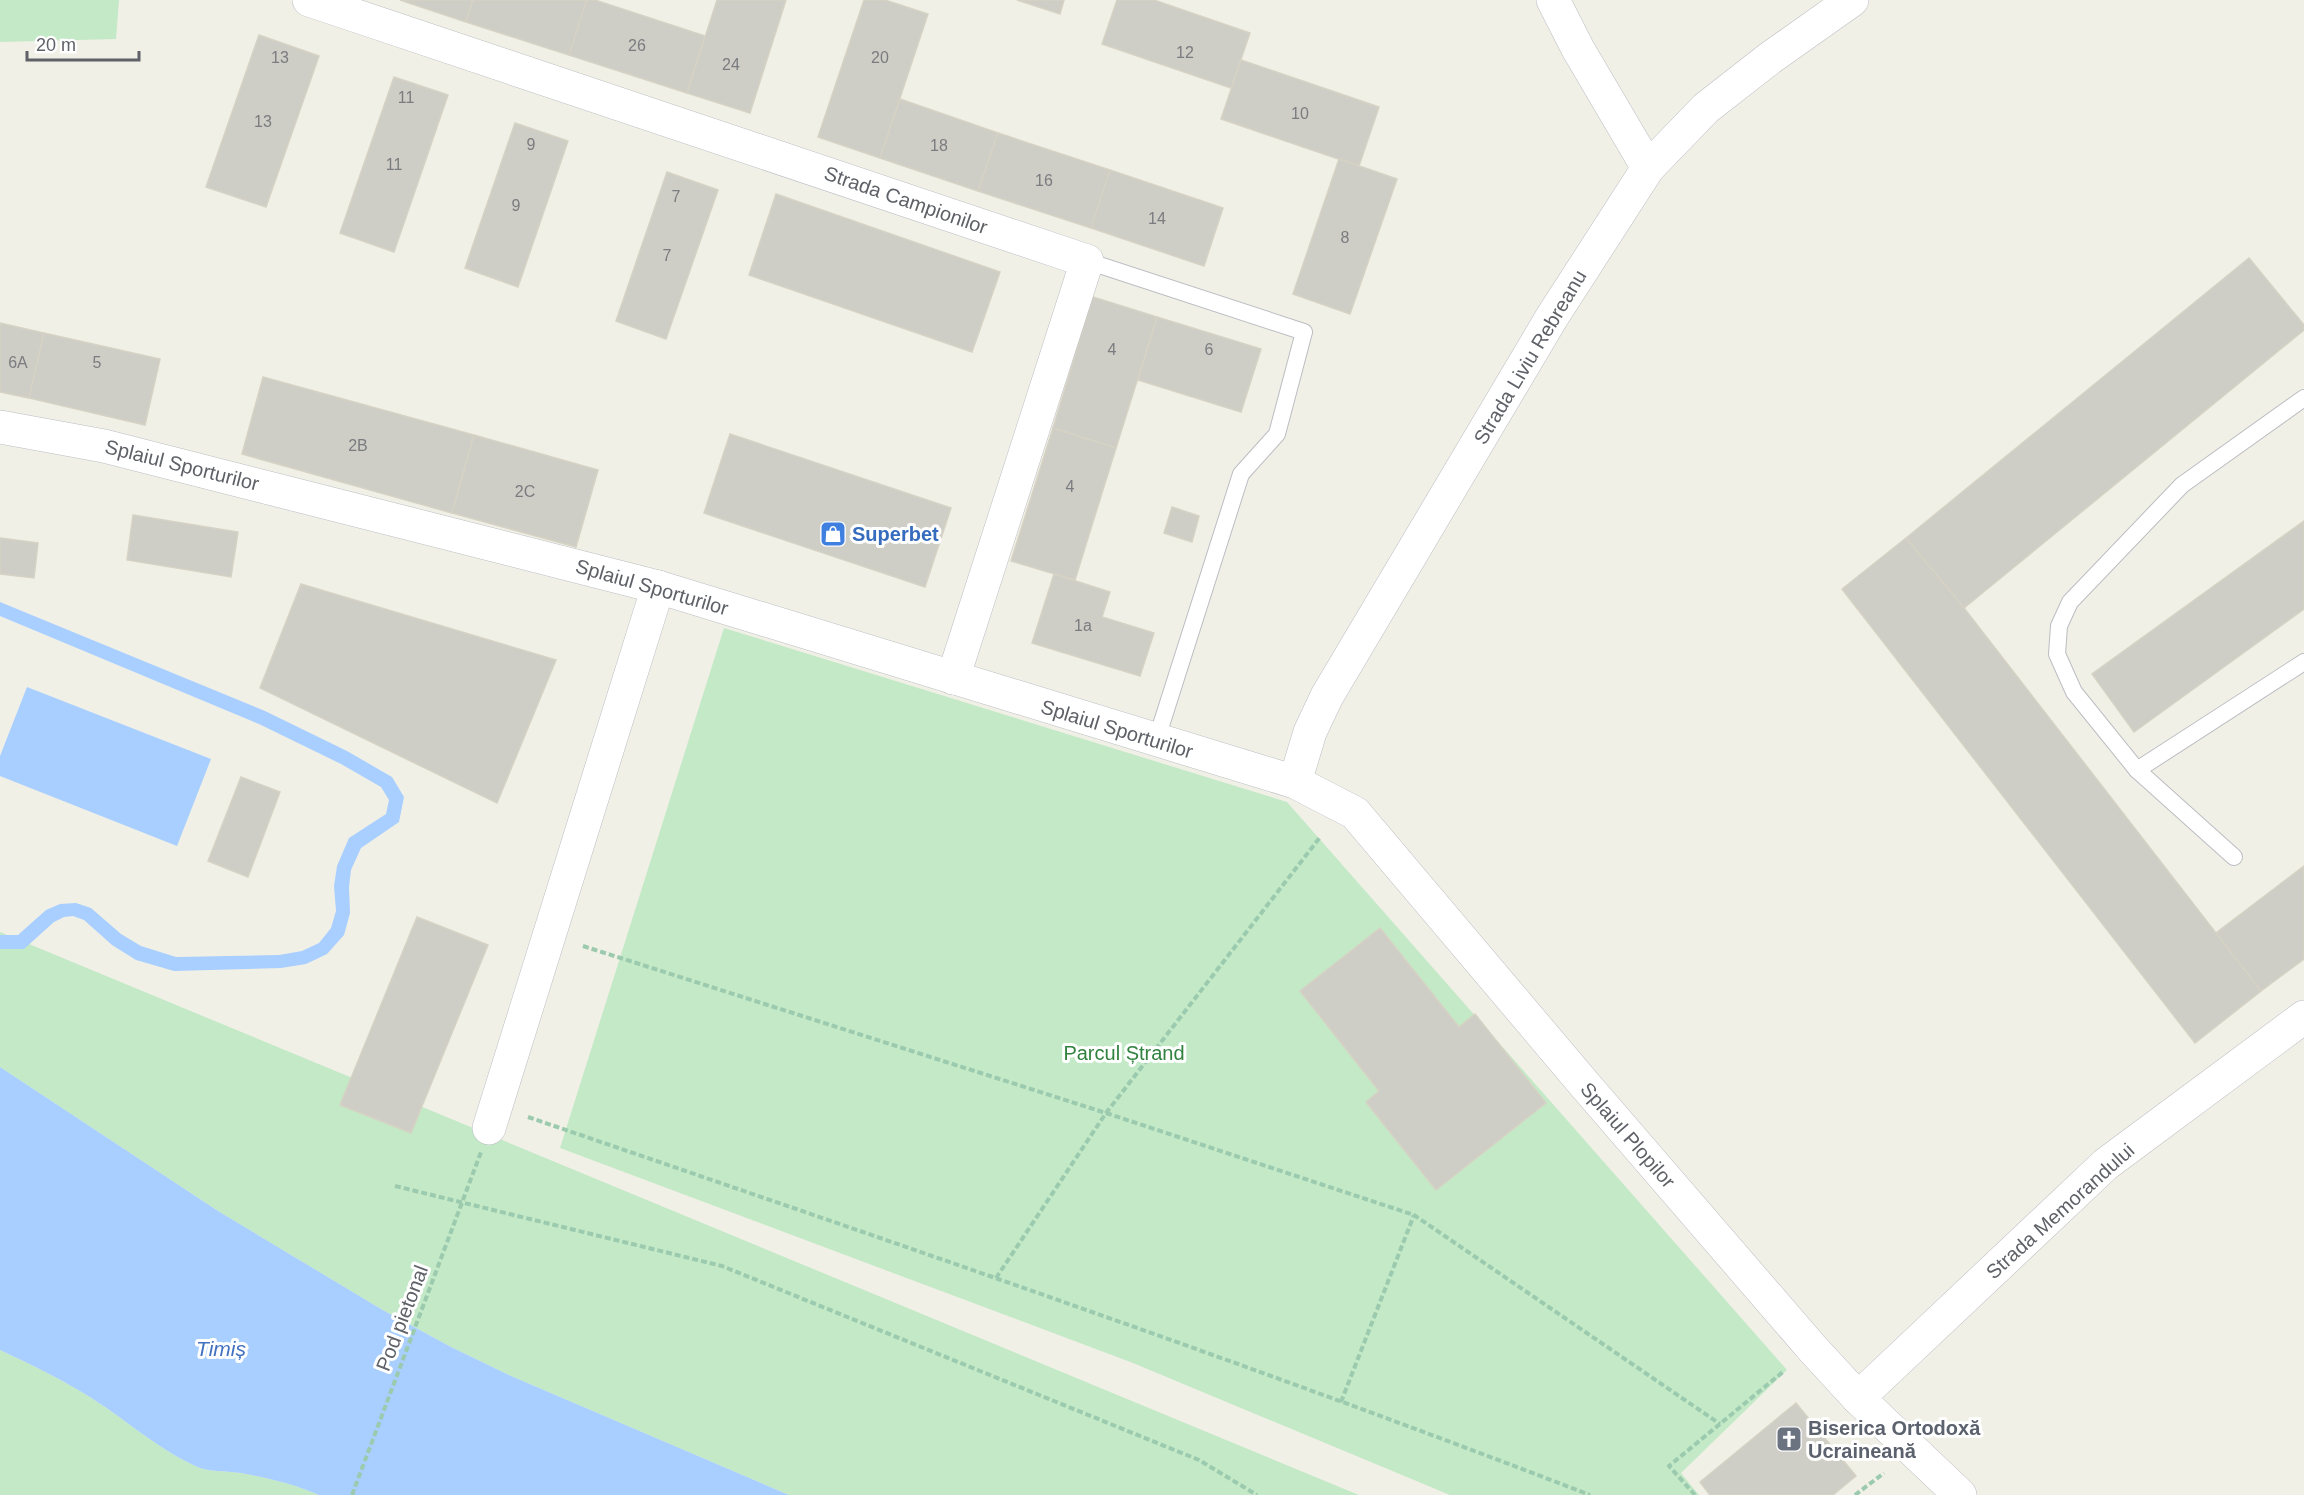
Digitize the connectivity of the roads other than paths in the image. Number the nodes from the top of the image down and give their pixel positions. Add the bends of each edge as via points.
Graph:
1 (309, 0) edge
2 (1553, 0) edge
3 (1852, 0) edge
4 (1648, 168) junction
5 (1088, 261) junction
6 (2304, 398) edge
7 (0, 427) edge
8 (658, 587) junction
9 (2304, 662) edge
10 (953, 678) junction
11 (1156, 741) junction
12 (2137, 770) junction
13 (1295, 782) junction
14 (2234, 857) dead end
15 (2304, 1017) edge
16 (489, 1128) road end
17 (1858, 1398) junction
18 (1960, 1495) edge

1 - 5 street, Strada Campionilor
2 - 4 street
3 - 4 street, Strada Liviu Rebreanu via 1706,108
4 - 13 street, Strada Liviu Rebreanu via 1552,318 1327,696 1310,732
5 - 10 street
5 - 11 lane via 1304,332 1277,434 1240,474
6 - 12 lane via 2182,485 2070,602 2059,626 2057,654 2074,692
7 - 8 street, Splaiul Sporturilor via 104,446
8 - 10 street, Splaiul Sporturilor
8 - 16 street
9 - 12 lane
10 - 11 street, Splaiul Sporturilor
11 - 13 street, Splaiul Sporturilor
12 - 14 lane
13 - 17 street, Splaiul Plopilor via 1355,813 1601,1104
15 - 17 street, Strada Memorandului via 2106,1164
17 - 18 street, Splaiul Plopilor

